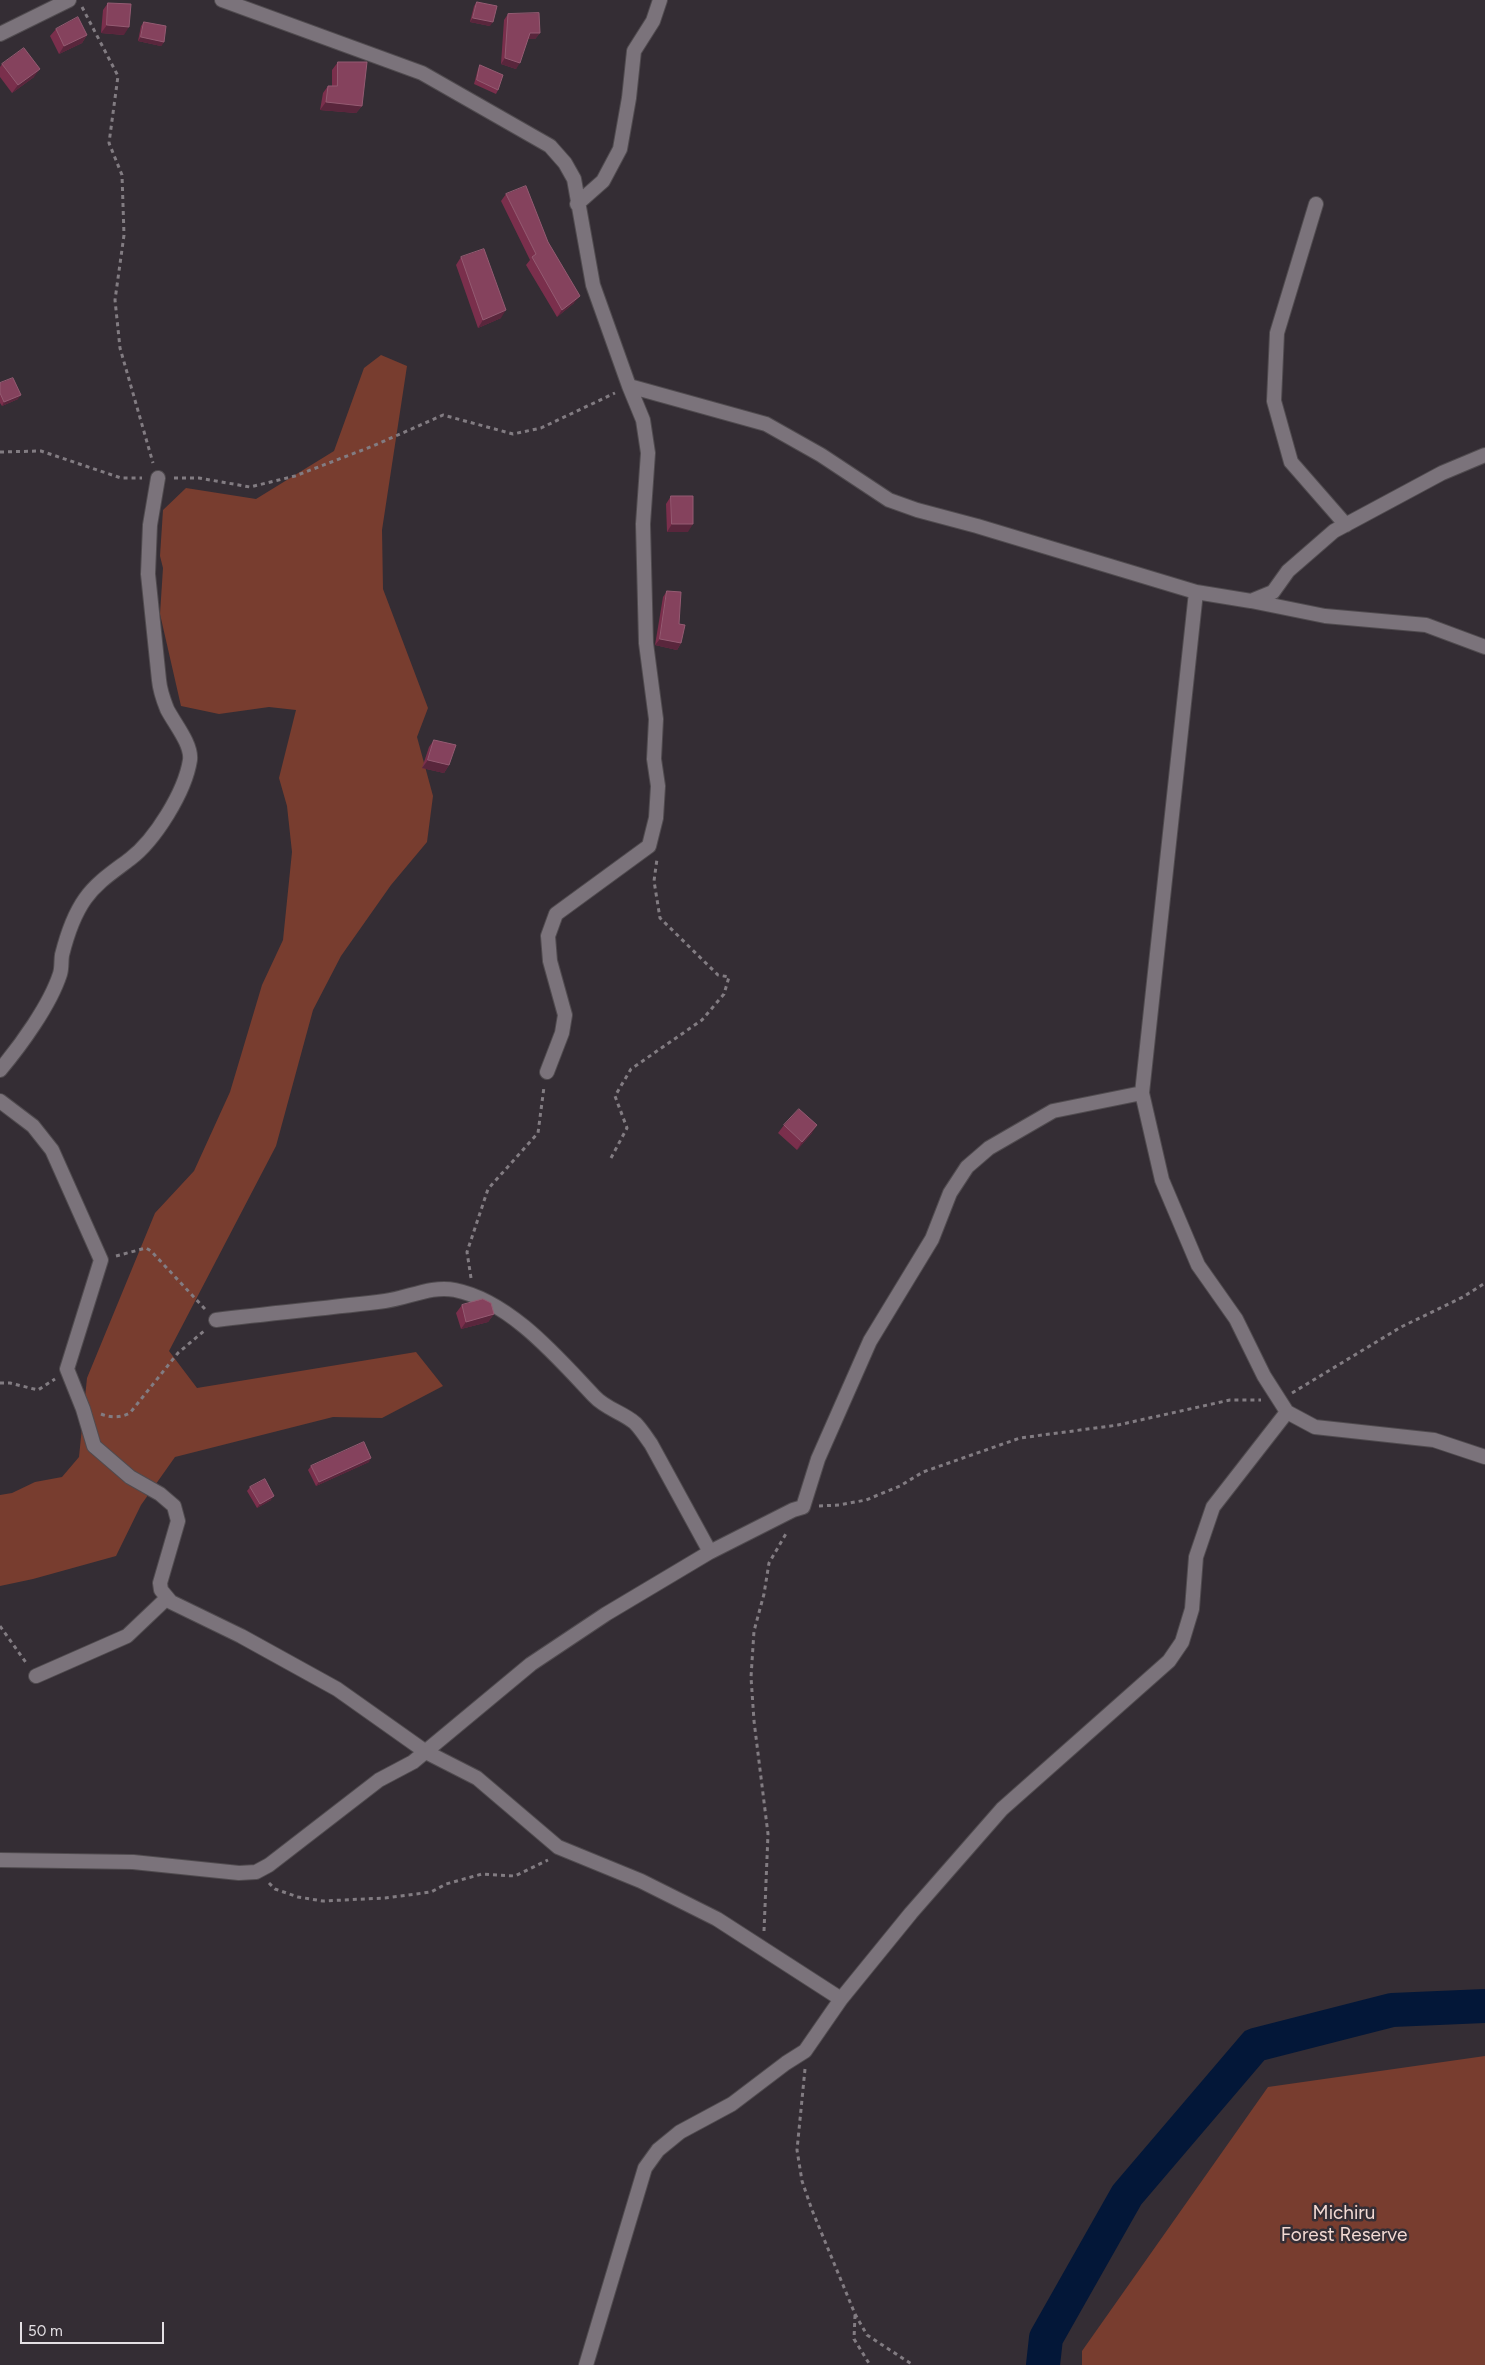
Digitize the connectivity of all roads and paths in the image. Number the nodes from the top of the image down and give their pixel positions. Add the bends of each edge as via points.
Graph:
1 (69, 0) edge
2 (79, 0) edge
3 (222, 0) edge
4 (660, 0) edge
5 (0, 34) edge
6 (577, 204) junction
7 (1316, 204) dead end
8 (629, 386) junction
9 (0, 452) edge
10 (1485, 455) edge
11 (158, 478) junction
12 (1346, 524) junction
13 (1196, 592) junction
14 (1251, 602) junction
15 (1485, 647) edge
16 (648, 846) junction
17 (0, 1070) edge
18 (547, 1072) joint
19 (1142, 1093) junction
20 (0, 1101) edge
21 (612, 1158) dead end
22 (100, 1260) junction
23 (1485, 1283) edge
24 (469, 1294) junction
25 (216, 1320) junction
26 (67, 1369) junction
27 (0, 1383) edge
28 (1284, 1406) junction
29 (83, 1409) junction
30 (1485, 1457) edge
31 (802, 1507) junction
32 (710, 1552) junction
33 (167, 1598) junction
34 (0, 1626) edge
35 (36, 1676) joint
36 (426, 1752) junction
37 (567, 1851) junction
38 (0, 1860) edge
39 (256, 1872) junction
40 (764, 1950) junction
41 (841, 1999) junction
42 (805, 2051) junction
43 (855, 2314) junction
44 (586, 2365) edge
45 (870, 2365) edge
46 (913, 2365) edge

1 - 5 street
2 - 11 path via 118,76 109,143 122,175 124,235 115,300 120,348
3 - 6 street via 422,73 550,146 574,179
4 - 6 street via 653,21 634,51 620,149 603,181
6 - 8 street via 593,285
7 - 12 street via 1277,333 1274,401 1291,462
8 - 11 path via 541,428 513,434 443,415 295,476 250,487 199,478
8 - 13 street via 766,424 821,455 889,500
8 - 16 street via 642,420 648,453 643,524 646,643 656,718 654,759 658,786 656,818
9 - 11 path via 41,451 122,478
10 - 12 street via 1442,473
11 - 17 street via 150,525 148,574 161,696 186,746 189,766 178,793 149,841 112,870 85,898 69,932 56,984
12 - 14 street via 1288,571 1273,592
13 - 14 street
13 - 19 street
14 - 15 street via 1325,616 1426,625
16 - 18 street via 556,914 548,936 550,961 565,1015 562,1033
16 - 21 path via 658,852 654,881 660,918 718,975 729,977 724,994 702,1020 631,1069 615,1096 628,1128
18 - 24 path via 538,1133 488,1189 467,1252
19 - 28 street via 1162,1180 1198,1265 1236,1319 1264,1376
19 - 31 street via 1053,1111 989,1148 967,1167 950,1193 932,1239 870,1341 818,1459
20 - 22 street via 33,1126 52,1150
22 - 25 path via 146,1248
22 - 26 street
23 - 28 path via 1401,1326
24 - 25 street via 454,1289 431,1290 387,1301
24 - 32 street via 530,1330 603,1405 635,1423 651,1444
25 - 29 path via 178,1354 130,1413 111,1418
26 - 27 path via 38,1390
26 - 29 street
28 - 30 street via 1315,1427 1434,1440
28 - 31 path via 1230,1400 1118,1425 1020,1438 923,1472 866,1500
28 - 41 street via 1213,1507 1196,1557 1192,1609 1182,1642 1169,1661 1002,1809
29 - 33 street via 91,1438 99,1452 174,1506 178,1522 160,1583
31 - 32 street
31 - 40 path via 769,1563 754,1631 751,1677 754,1721 768,1834
32 - 36 street via 606,1614 531,1664
33 - 35 street via 127,1636
33 - 36 street via 336,1689
34 - 35 path
36 - 37 street via 477,1778 558,1847
36 - 39 street via 379,1780
37 - 39 path via 515,1876 482,1874 446,1884 431,1892 385,1898 323,1901 298,1897 275,1889
37 - 40 street via 641,1881 717,1919
38 - 39 street via 133,1862
40 - 41 street
41 - 42 street
42 - 43 path via 797,2150 802,2181
42 - 44 street via 732,2104 680,2132 658,2150 645,2168
43 - 45 path via 854,2339
43 - 46 path via 867,2335

